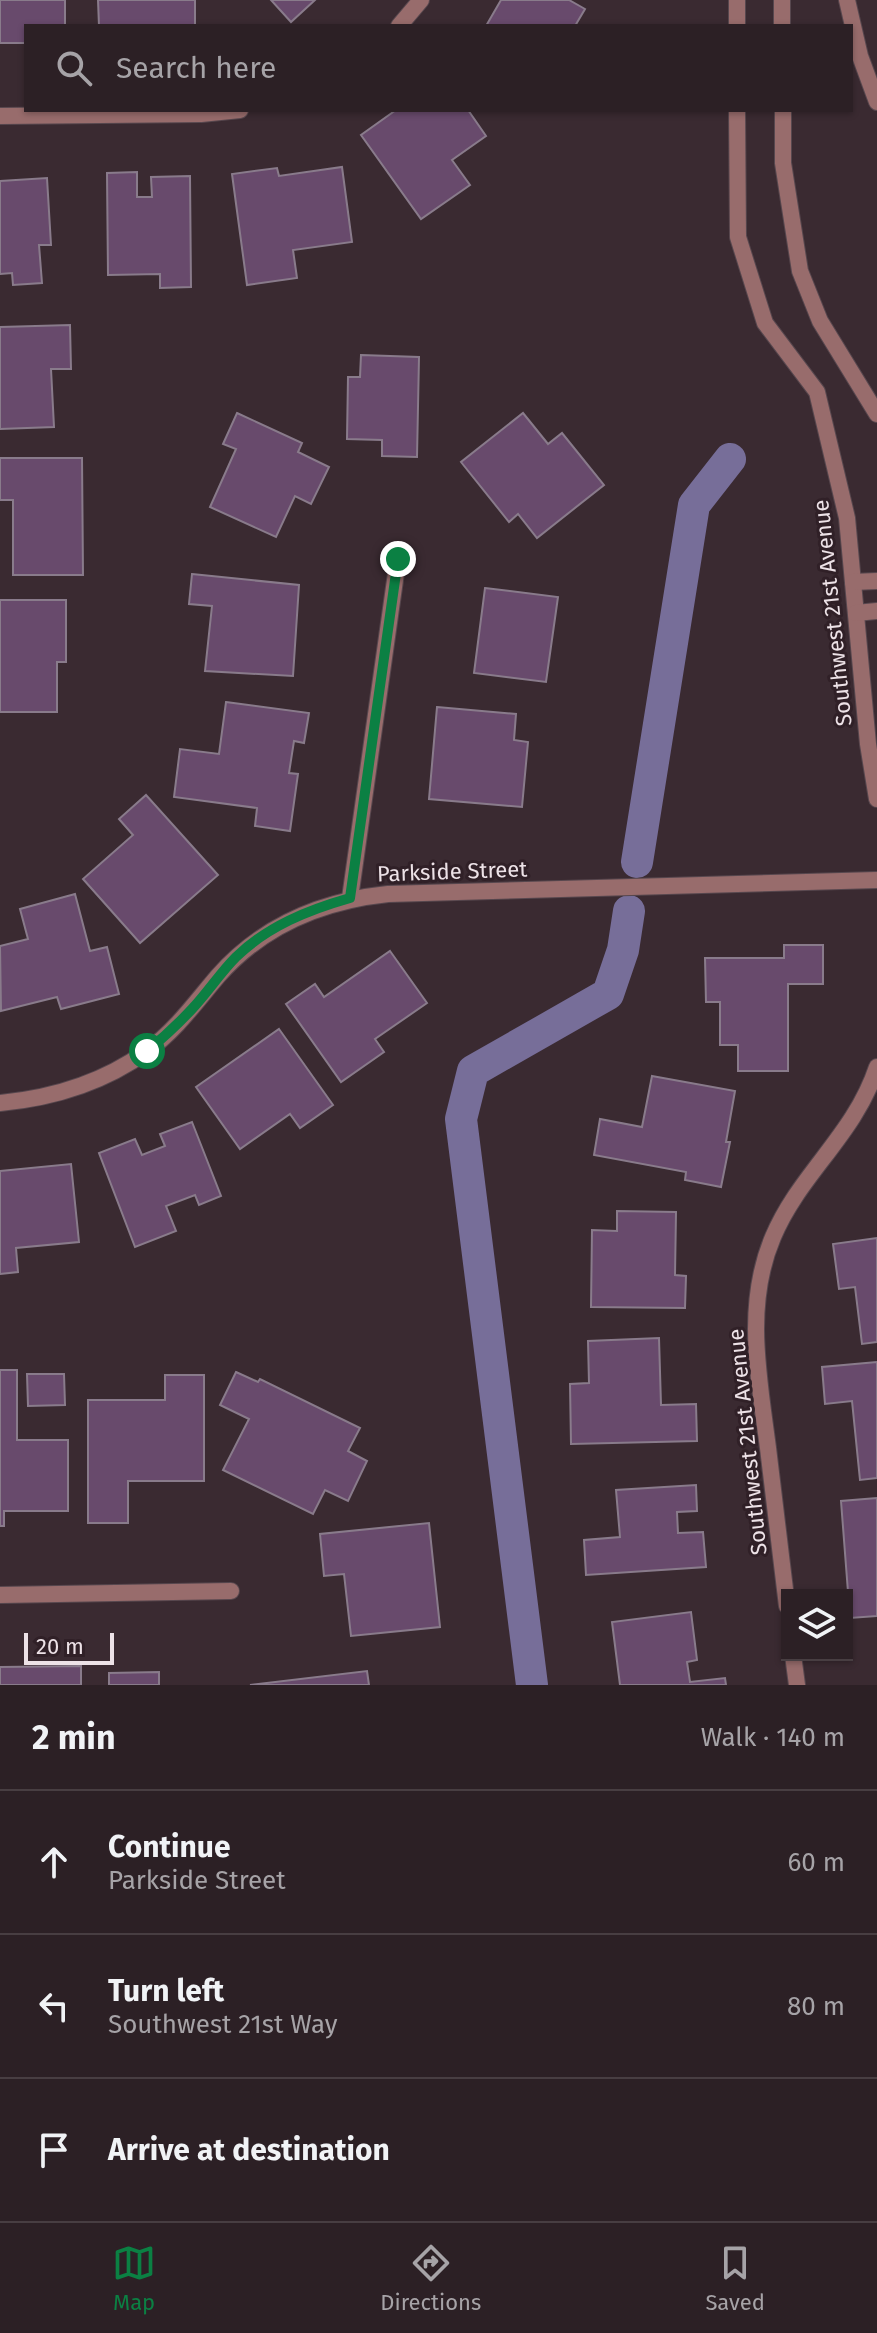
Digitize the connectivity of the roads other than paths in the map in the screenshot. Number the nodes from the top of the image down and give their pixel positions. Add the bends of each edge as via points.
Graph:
1 (421, 0) edge
2 (737, 0) edge
3 (782, 0) edge
4 (847, 0) edge
5 (401, 24) edge
6 (737, 24) edge
7 (782, 24) edge
8 (853, 24) edge
9 (853, 26) edge
10 (877, 102) edge
11 (220, 112) edge
12 (737, 112) edge
13 (783, 112) edge
14 (0, 116) edge
15 (877, 414) edge
16 (398, 559) dead end
17 (877, 581) edge
18 (853, 582) junction
19 (877, 611) edge
20 (856, 613) junction
21 (877, 799) edge
22 (877, 880) edge
23 (350, 898) junction
24 (877, 1067) edge
25 (0, 1103) edge
26 (785, 1589) edge
27 (231, 1591) dead end
28 (0, 1595) edge
29 (794, 1661) edge
30 (797, 1685) edge

1 - 5 street
2 - 6 street
3 - 7 street
4 - 8 street
9 - 10 street
11 - 14 street
12 - 18 street, Southwest 21st Avenue via 738,237 765,323 817,392 847,518
13 - 15 street via 783,163 800,271 820,321
16 - 23 street
17 - 18 street
18 - 20 street, Southwest 21st Avenue
19 - 20 street
20 - 21 street, Southwest 21st Avenue
22 - 23 street, Parkside Street
23 - 25 street, Parkside Street via 314,909 261,937 172,1030 120,1069 59,1093
24 - 26 street, Southwest 21st Avenue via 842,1137 785,1211 757,1299 757,1359
27 - 28 street
29 - 30 street

